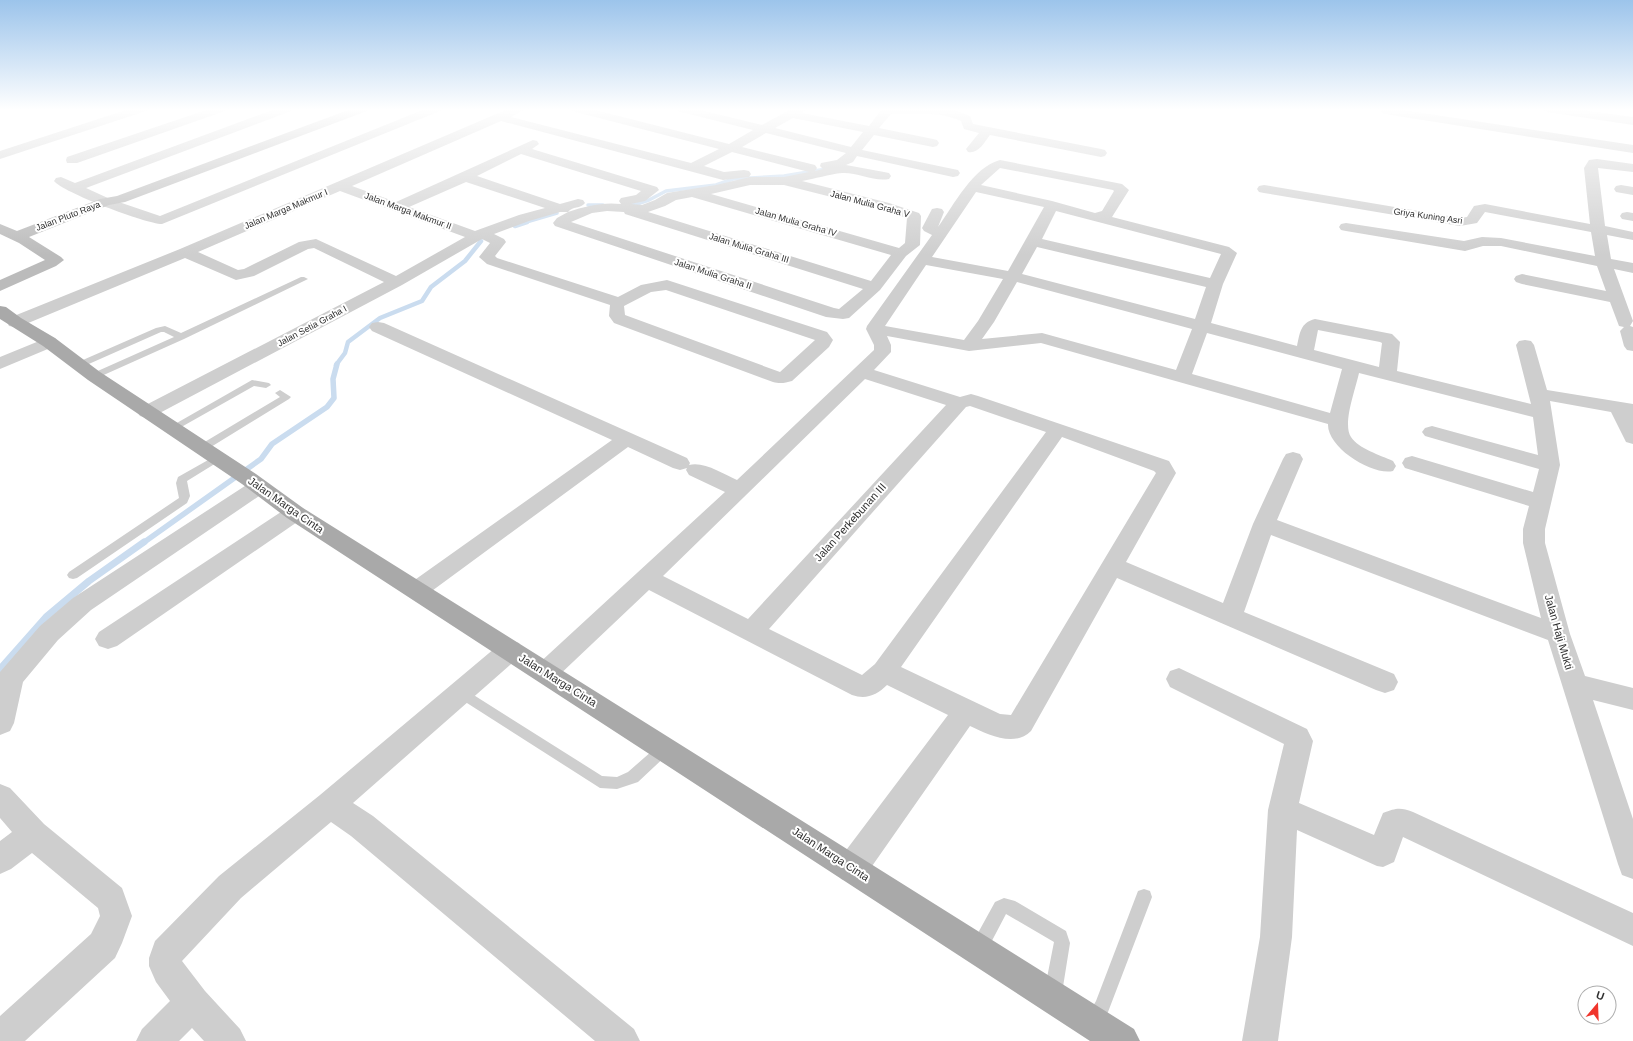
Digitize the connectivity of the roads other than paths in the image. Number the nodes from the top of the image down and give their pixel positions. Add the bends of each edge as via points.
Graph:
1 (79, 158) edge
2 (155, 158) edge
3 (232, 158) edge
4 (317, 158) edge
5 (406, 158) edge
6 (505, 158) edge
7 (545, 158) edge
8 (655, 158) edge
9 (711, 158) edge
10 (769, 158) edge
11 (849, 158) edge
12 (881, 158) edge
13 (72, 160) dead end
14 (692, 167) junction
15 (1628, 167) edge
16 (810, 168) junction
17 (953, 173) dead end
18 (884, 176) dead end
19 (465, 177) junction
20 (61, 181) dead end
21 (784, 181) junction
22 (340, 186) junction
23 (974, 187) junction
24 (73, 188) junction
25 (1264, 189) dead end
26 (692, 192) junction
27 (113, 202) junction
28 (1052, 205) junction
29 (396, 207) junction
30 (625, 209) junction
31 (567, 211) junction
32 (937, 212) dead end
33 (1101, 215) junction
34 (1346, 227) dead end
35 (0, 228) edge
36 (1598, 229) junction
37 (941, 233) junction
38 (479, 235) junction
39 (1633, 236) edge
40 (20, 238) junction
41 (1033, 241) junction
42 (185, 252) junction
43 (901, 253) junction
44 (923, 260) junction
45 (1604, 263) junction
46 (1633, 268) edge
47 (1012, 276) junction
48 (304, 279) dead end
49 (1522, 279) dead end
50 (396, 282) junction
51 (1215, 284) junction
52 (0, 286) edge
53 (874, 287) junction
54 (1616, 298) junction
55 (617, 303) junction
56 (0, 311) edge
57 (15, 322) junction
58 (986, 322) junction
59 (378, 327) dead end
60 (1202, 327) junction
61 (875, 329) junction
62 (1629, 333) edge
63 (180, 337) junction
64 (1042, 338) junction
65 (49, 342) junction
66 (1525, 345) dead end
67 (970, 346) junction
68 (1304, 354) junction
69 (0, 364) edge
70 (79, 365) junction
71 (1352, 366) junction
72 (861, 372) junction
73 (1387, 375) junction
74 (94, 376) junction
75 (1182, 377) junction
76 (266, 386) dead end
77 (280, 393) dead end
78 (959, 403) junction
79 (1541, 404) junction
80 (1626, 409) edge
81 (147, 412) junction
82 (1338, 421) junction
83 (173, 428) junction
84 (1058, 429) junction
85 (1432, 432) dead end
86 (1633, 438) edge
87 (626, 439) junction
88 (1293, 459) dead end
89 (1412, 463) dead end
90 (1550, 465) junction
91 (1386, 466) dead end
92 (232, 468) junction
93 (740, 490) junction
94 (1540, 502) junction
95 (295, 513) junction
96 (1264, 524) junction
97 (1112, 566) junction
98 (73, 575) dead end
99 (646, 578) junction
100 (417, 590) junction
101 (1230, 616) junction
102 (752, 631) junction
103 (1558, 634) junction
104 (108, 639) dead end
105 (510, 650) junction
106 (884, 671) junction
107 (546, 672) junction
108 (1179, 679) dead end
109 (1385, 682) dead end
110 (5, 685) edge
111 (1576, 685) junction
112 (461, 692) junction
113 (1633, 699) edge
114 (965, 711) junction
115 (0, 723) edge
116 (665, 748) junction
117 (0, 797) edge
118 (330, 805) junction
119 (1283, 810) junction
120 (33, 834) junction
121 (0, 859) edge
122 (1633, 864) edge
123 (852, 868) junction
124 (1144, 897) dead end
125 (1633, 930) edge
126 (978, 950) junction
127 (1053, 997) junction
128 (193, 1003) junction
129 (1092, 1022) junction
130 (0, 1040) edge
131 (154, 1041) edge
132 (228, 1041) edge
133 (622, 1041) edge
134 (1122, 1041) edge
135 (1260, 1041) edge

1 - 13 street
2 - 24 street
3 - 27 street, Jalan Pluto Raya
4 - 27 street via 164,220 157,220
5 - 22 street, Jalan Marga Makmur I
6 - 19 street
7 - 31 street via 652,190 632,200 586,202
8 - 14 street
9 - 14 street
10 - 16 street
11 - 16 street via 841,163
12 - 17 street
14 - 16 street via 723,176 773,174
15 - 36 street via 1594,163 1591,168
18 - 21 street via 842,169
19 - 29 street
19 - 31 street
20 - 24 street
21 - 26 street via 750,181
21 - 43 street, Jalan Mulia Graha V via 912,214 915,218 913,243
22 - 29 street, Jalan Marga Makmur II
22 - 42 street, Jalan Marga Makmur I
23 - 28 street
23 - 33 street via 973,185 996,164 1000,164 1120,188 1122,190
23 - 37 street
24 - 27 street
25 - 36 street, Griya Kuning Asri via 1449,221 1472,220 1482,208
26 - 30 street via 672,196 643,209
26 - 43 street, Jalan Mulia Graha IV
27 - 40 street, Jalan Pluto Raya
28 - 33 street
28 - 41 street
29 - 38 street, Jalan Marga Makmur II
30 - 31 street via 607,207
30 - 53 street, Jalan Mulia Graha III
31 - 38 street, Jalan Setia Graha I
31 - 53 street, Jalan Mulia Graha II via 560,223 832,314 843,314
32 - 37 street via 929,228
33 - 51 street via 1228,252
34 - 45 street via 1459,246 1482,241 1500,242
35 - 40 street, Jalan Pluto Raya
36 - 39 street, Griya Kuning Asri
36 - 45 street
37 - 44 street
38 - 50 street, Jalan Setia Graha I
38 - 55 street, Jalan Marga Makmur II via 499,242 487,257 492,261
40 - 52 street, Jalan Pluto Raya via 56,260
41 - 47 street
41 - 51 street
42 - 50 street via 241,275 304,245 316,243
42 - 57 street, Jalan Marga Makmur I
43 - 53 street
44 - 47 street
44 - 61 street
45 - 46 street
45 - 54 street
47 - 58 street
47 - 60 street
48 - 63 lane
49 - 54 street
50 - 81 street, Jalan Setia Graha I
51 - 60 street
54 - 62 street
55 - 55 street via 647,288 667,285 821,336 824,340 786,377 779,378 620,319 617,316
56 - 57 main road, Jalan Marga Cinta
57 - 65 main road, Jalan Marga Cinta
58 - 64 street
58 - 67 street
59 - 87 street
60 - 68 street
60 - 75 street
61 - 67 street
61 - 72 street via 883,344 882,352
63 - 70 lane via 159,330
63 - 74 lane
64 - 67 street
64 - 75 street
65 - 69 street
65 - 70 main road, Jalan Marga Cinta
66 - 79 street, Jalan Haji Mukti
68 - 71 street
68 - 73 street via 1310,327 1315,324 1386,338 1391,342
70 - 74 main road, Jalan Marga Cinta
71 - 73 street
71 - 82 street
72 - 78 street
72 - 93 street
73 - 79 street
74 - 81 main road, Jalan Marga Cinta
75 - 82 street
76 - 83 lane via 252,383
77 - 92 lane via 286,396
78 - 84 street via 971,400
78 - 102 street, Jalan Perkebunan III
79 - 80 street
79 - 90 street, Jalan Haji Mukti
80 - 86 street
81 - 83 main road, Jalan Marga Cinta
82 - 91 street via 1336,429 1340,438 1350,448
83 - 92 main road, Jalan Marga Cinta
84 - 97 street via 1165,469 1166,473
84 - 106 street
85 - 90 street
87 - 93 street
87 - 100 street
88 - 96 street
89 - 94 street
90 - 94 street, Jalan Haji Mukti
92 - 95 main road, Jalan Marga Cinta
92 - 98 lane via 182,479 185,496 183,500
92 - 110 street via 49,634
93 - 99 street
94 - 103 street, Jalan Haji Mukti via 1534,529 1534,543
95 - 100 main road, Jalan Marga Cinta
95 - 104 street
96 - 101 street
96 - 103 street
97 - 101 street
97 - 114 street via 1021,724 1017,727 997,726
99 - 102 street
99 - 107 street
100 - 105 main road, Jalan Marga Cinta
101 - 109 street
102 - 106 street via 861,687 872,684
103 - 111 street, Jalan Haji Mukti
105 - 107 main road, Jalan Marga Cinta
105 - 112 street
106 - 114 street
107 - 116 main road, Jalan Marga Cinta
108 - 119 street via 1297,737 1299,741
110 - 115 street
111 - 113 street
111 - 122 street, Jalan Haji Mukti
112 - 116 lane via 600,782 617,783 633,777
112 - 118 street
114 - 123 street
116 - 123 main road, Jalan Marga Cinta
117 - 120 street
118 - 128 street via 230,887 167,953 166,966
118 - 133 street via 362,826
119 - 125 street via 1377,852 1383,852 1393,823 1403,822
119 - 135 street via 1276,937
120 - 121 street
120 - 130 street via 111,899 116,916 104,946
123 - 126 main road, Jalan Marga Cinta
124 - 129 lane via 1102,1006
126 - 127 main road, Jalan Marga Cinta
126 - 127 lane via 1000,908 1004,906 1060,937 1062,943
127 - 129 main road, Jalan Marga Cinta
128 - 131 street
128 - 132 street
129 - 134 main road, Jalan Marga Cinta

